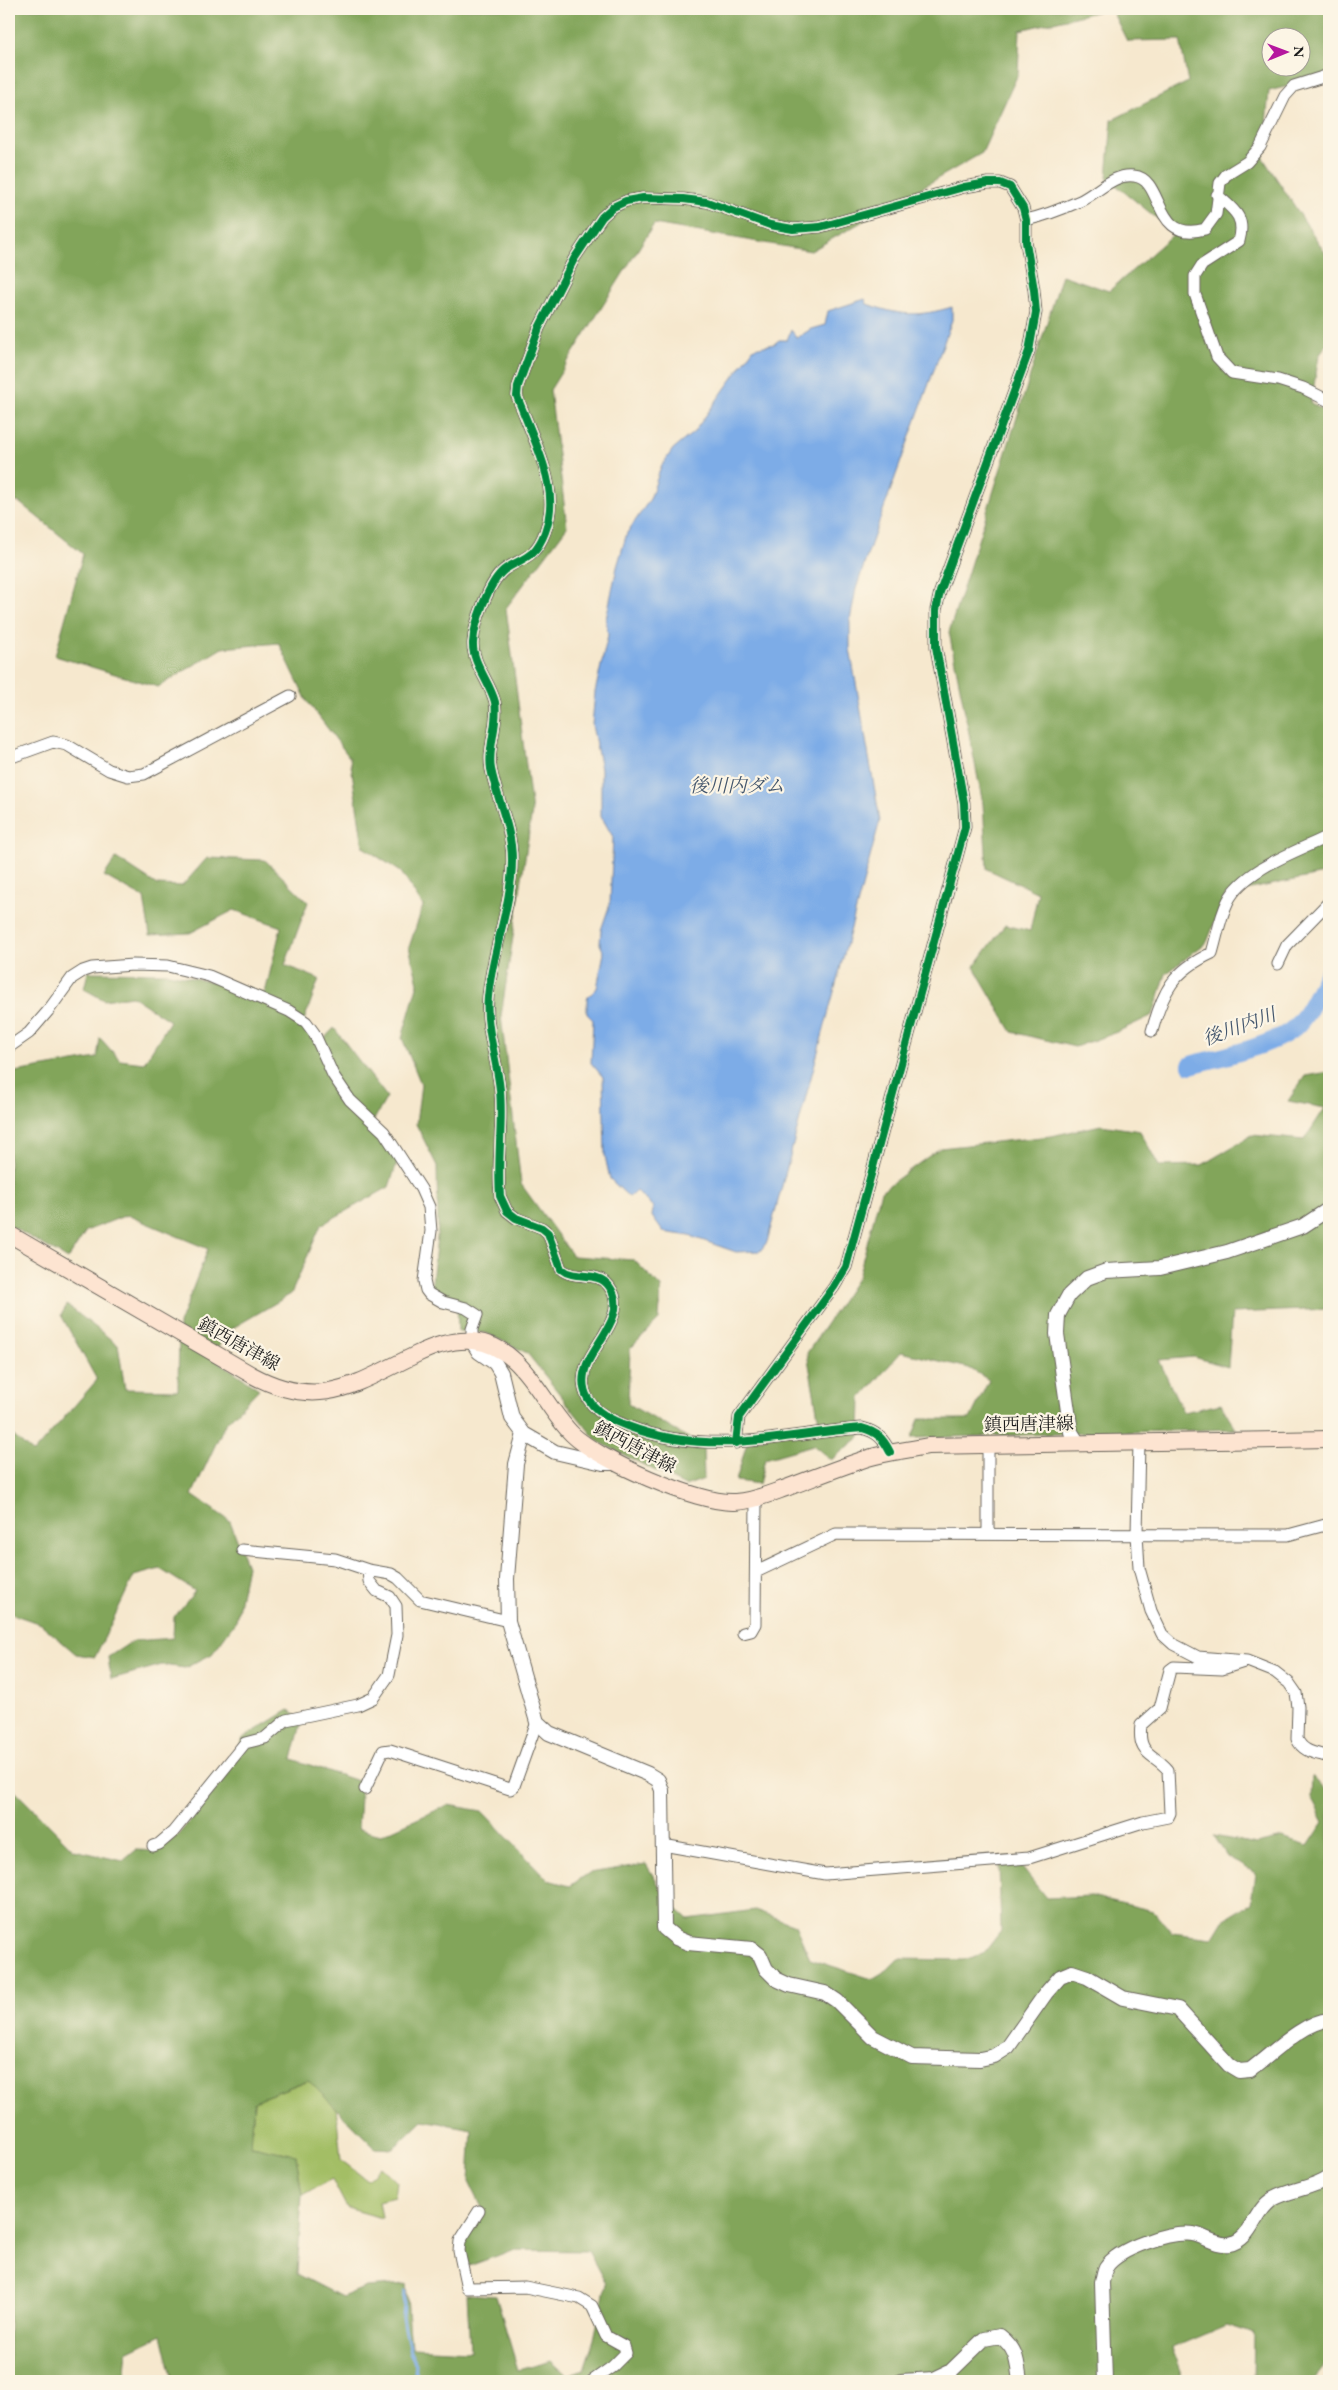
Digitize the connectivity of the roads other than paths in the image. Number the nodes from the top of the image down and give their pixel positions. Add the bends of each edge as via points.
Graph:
1 (1329, 75) edge
2 (1217, 195) junction
3 (1026, 220) junction
4 (1329, 401) edge
5 (290, 696) dead end
6 (9, 758) edge
7 (1329, 836) edge
8 (1329, 902) edge
9 (1280, 959) dead end
10 (1152, 1030) dead end
11 (9, 1047) edge
12 (1329, 1209) edge
13 (9, 1234) edge
14 (472, 1341) junction
15 (524, 1434) junction
16 (1329, 1439) edge
17 (1138, 1442) junction
18 (736, 1443) junction
19 (1078, 1443) junction
20 (988, 1451) dead end
21 (890, 1452) junction
22 (618, 1462) junction
23 (756, 1498) junction
24 (1329, 1524) edge
25 (988, 1534) junction
26 (1137, 1534) junction
27 (242, 1550) dead end
28 (368, 1570) junction
29 (756, 1572) junction
30 (508, 1621) junction
31 (743, 1633) dead end
32 (1247, 1661) junction
33 (537, 1722) junction
34 (1329, 1757) edge
35 (365, 1789) dead end
36 (153, 1846) dead end
37 (663, 1846) junction
38 (1329, 2020) edge
39 (1329, 2177) edge
40 (479, 2211) dead end
41 (592, 2381) edge
42 (901, 2381) edge
43 (1020, 2381) edge
44 (1106, 2381) edge

1 - 2 street via 1294,86 1284,96 1260,147 1247,162 1226,174
2 - 3 street via 1212,222 1205,230 1194,233 1175,227 1165,216 1146,181 1133,175 1115,179 1082,200
2 - 4 street via 1236,212 1243,228 1239,241 1202,265 1195,276 1195,294 1218,357 1232,373 1278,380
3 - 18 street via 1036,312 1034,333 936,610 936,647 964,803 965,828 846,1267 739,1417
3 - 18 street via 1016,195 1010,187 1000,183 964,187 820,227 793,229 770,226 707,202 643,198 626,201 602,217 574,259 539,328 518,386 517,396 548,481 550,510 544,535 533,552 504,570 492,585 474,634 473,646 495,705 491,769 509,829 512,859 509,892 491,970 488,1001 500,1089 500,1196 507,1211 516,1218 548,1233 561,1269 574,1276 603,1280 614,1295 616,1312 583,1376 587,1399 595,1409 642,1433 677,1440
5 - 6 street via 144,774 128,776 110,770 66,745 53,742
7 - 10 street via 1266,866 1240,884 1228,901 1212,953 1197,960 1174,979 1161,999
8 - 9 street via 1287,945
11 - 14 street via 29,1032 72,978 92,968 168,966 209,976 289,1011 306,1022 341,1087 384,1132 421,1189 429,1207 431,1231 424,1281 426,1290 443,1302 466,1308 477,1315
12 - 19 street via 1304,1226 1227,1252 1160,1268 1106,1271 1087,1278 1069,1295 1058,1314 1057,1334 1071,1432
13 - 14 main road, 鎮西唐津線 via 252,1375 292,1392 330,1392 351,1386 433,1346 456,1340
14 - 15 street via 501,1373 512,1418
14 - 22 main road, 鎮西唐津線 via 485,1343 508,1354 522,1367 554,1414 573,1435
15 - 22 street via 555,1452 603,1463
15 - 30 street via 516,1464 507,1579
16 - 17 main road, 鎮西唐津線
17 - 19 main road, 鎮西唐津線
17 - 26 street
18 - 21 street via 862,1428 875,1432
19 - 21 main road, 鎮西唐津線 via 928,1446
20 - 25 street
21 - 23 main road, 鎮西唐津線
22 - 23 main road, 鎮西唐津線 via 673,1489 696,1496 728,1502
23 - 29 street
24 - 26 street via 1288,1535
25 - 26 street
25 - 29 street via 836,1534
26 - 32 street via 1139,1568 1151,1611 1162,1634 1173,1644 1198,1657
27 - 28 street via 335,1559
28 - 30 street via 398,1578 420,1600
28 - 36 street via 369,1581 396,1606 397,1635 389,1675 374,1698 358,1705 286,1720 266,1738 244,1743 173,1832
29 - 31 street via 755,1624 751,1631
30 - 33 street
32 - 34 street via 1275,1672 1289,1683 1296,1693 1300,1745 1305,1750
32 - 37 street via 1222,1670 1170,1670 1160,1708 1141,1725 1144,1747 1168,1770 1170,1813 1164,1819 1143,1822 1029,1858 825,1874
33 - 35 street via 514,1786 510,1789 390,1750 383,1751
33 - 37 street via 549,1733 658,1780 662,1790
37 - 38 street via 664,1928 688,1943 752,1949 776,1979 825,1993 873,2037 912,2057 994,2056 1008,2047 1060,1977 1072,1972 1123,1998 1178,2009 1239,2071 1250,2070 1306,2027 1319,2020
39 - 44 street via 1273,2199 1259,2211 1247,2234 1238,2241 1217,2243 1193,2234 1173,2235 1119,2255 1106,2268 1102,2282
40 - 41 street via 460,2241 467,2288 525,2288 579,2298 592,2306 606,2336 624,2346 626,2353
42 - 43 street via 934,2379 951,2371 984,2339 1000,2336 1011,2344

